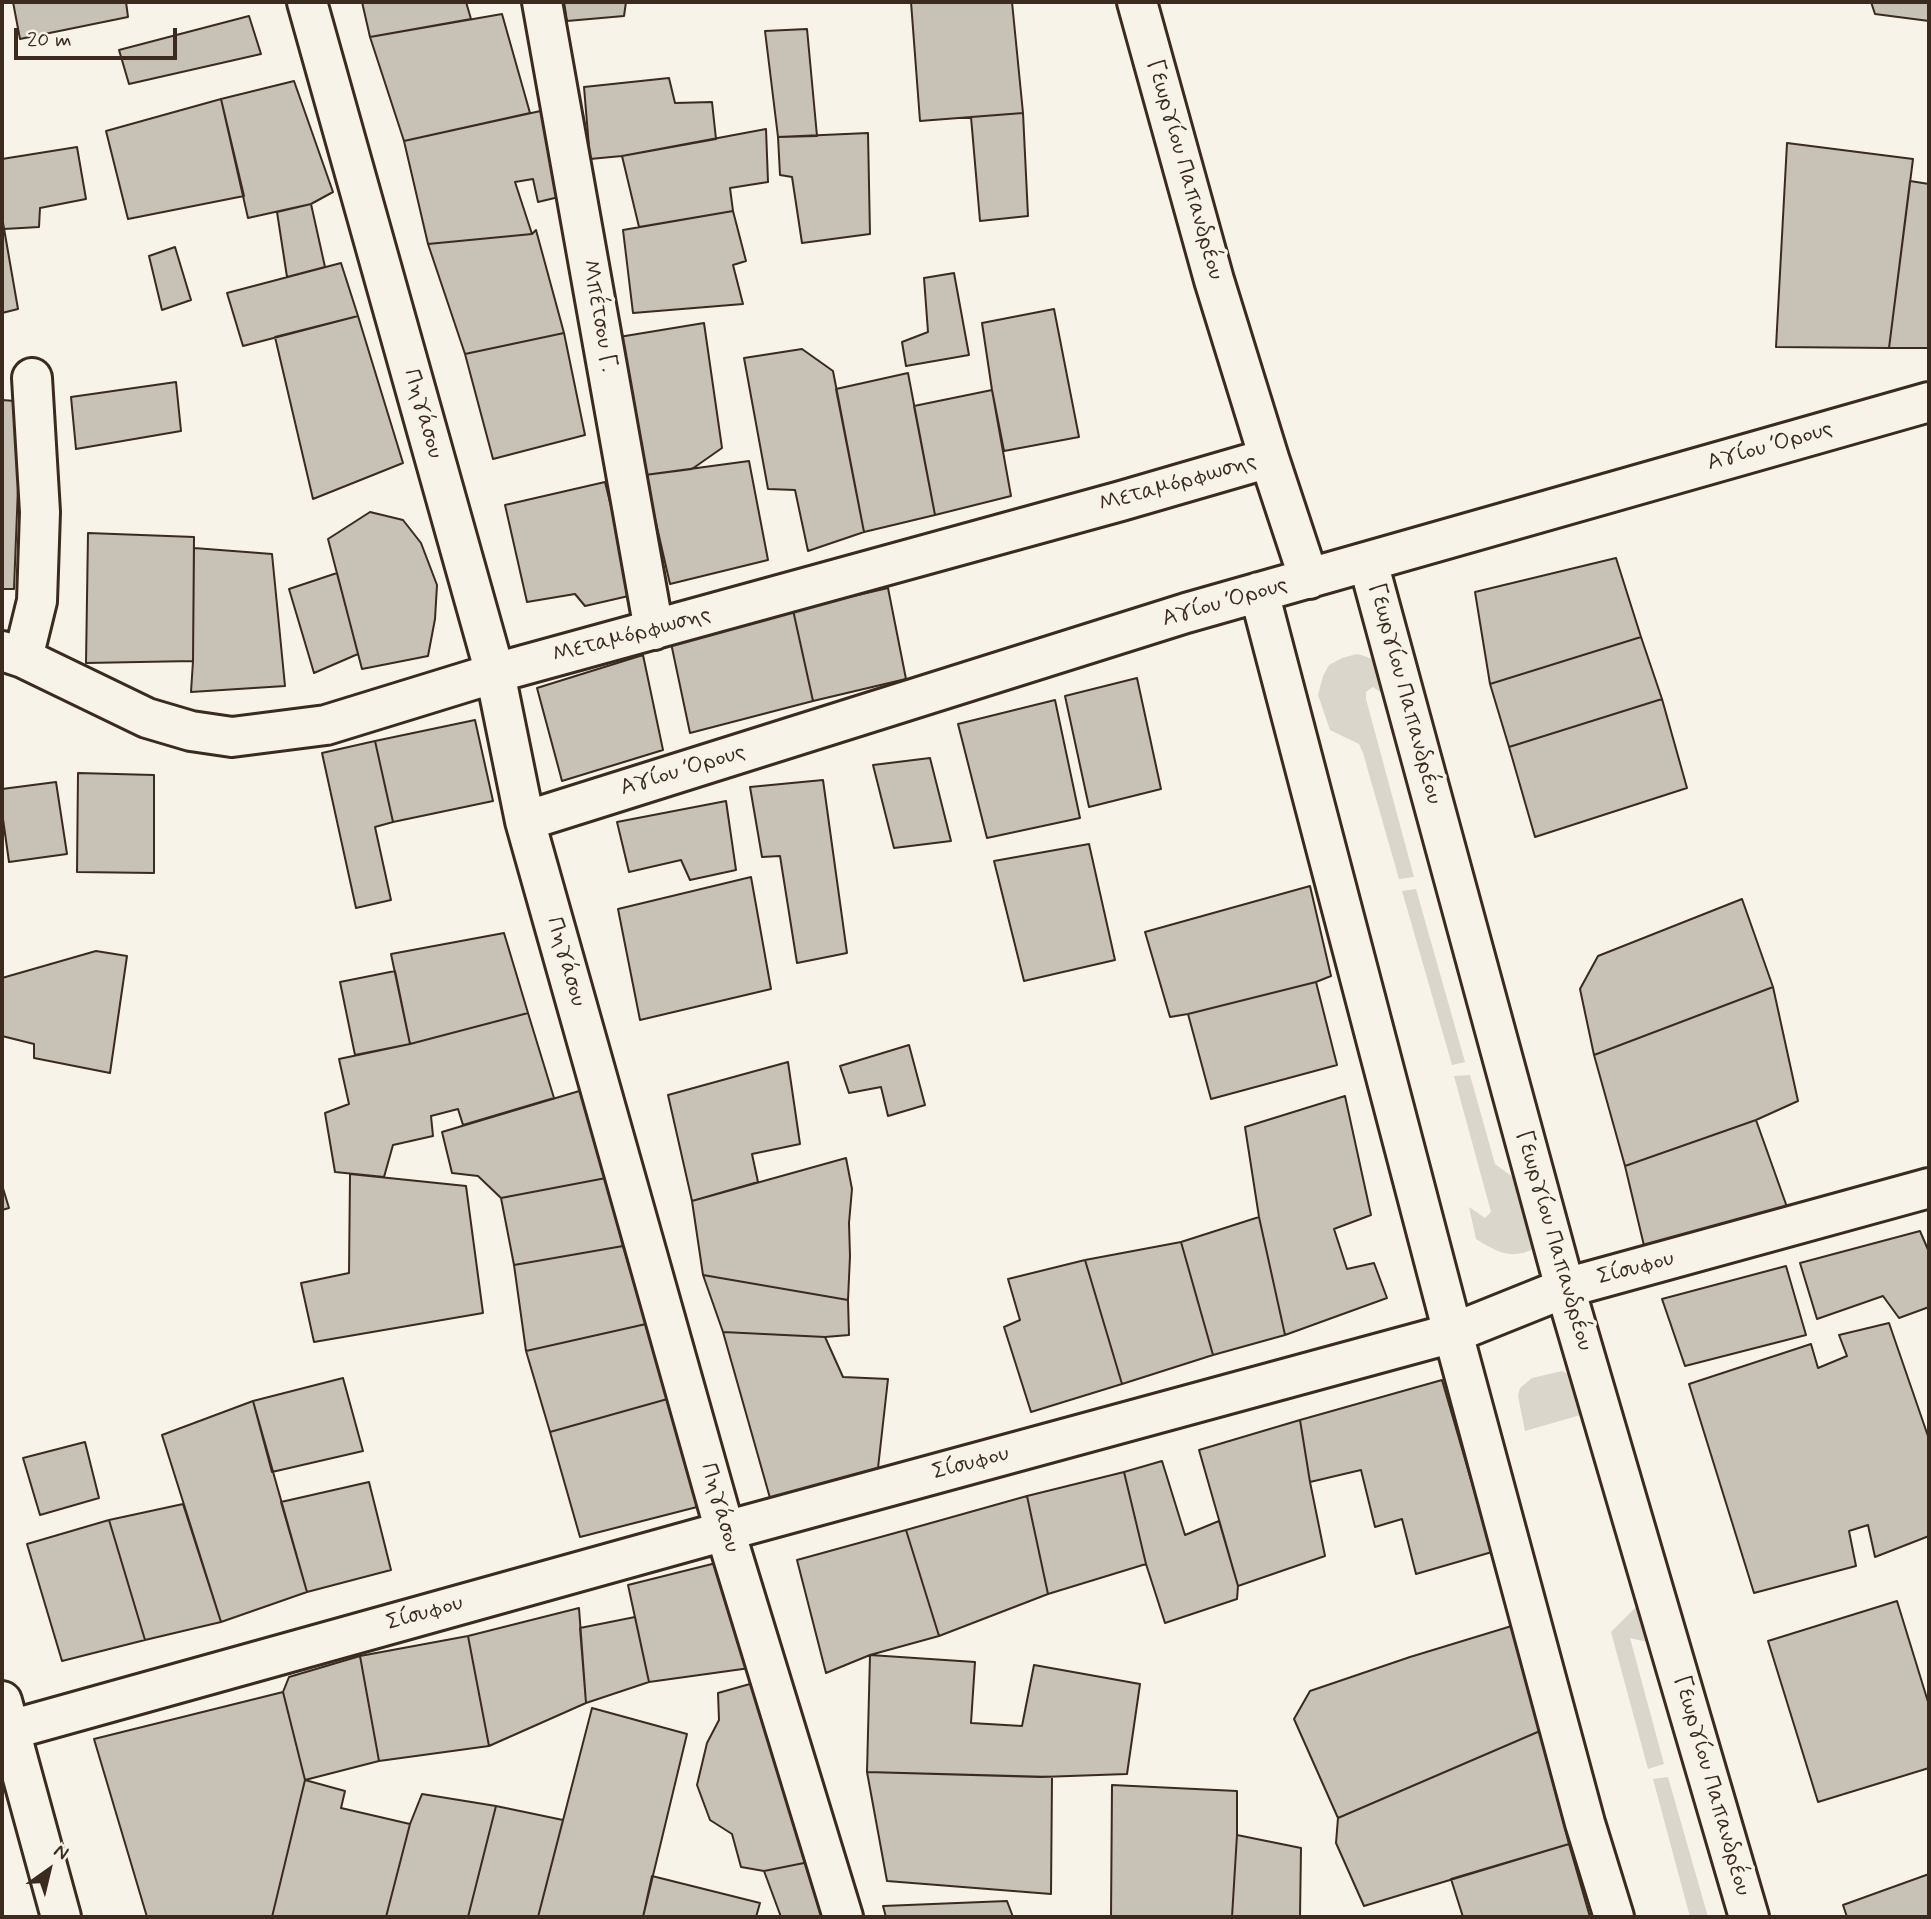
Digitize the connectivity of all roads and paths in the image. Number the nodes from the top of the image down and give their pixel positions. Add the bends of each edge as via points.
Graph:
1 (307, 2) edge
2 (542, 2) edge
3 (1137, 2) edge
4 (32, 379) dead end
5 (1929, 402) edge
6 (1269, 458) junction
7 (1368, 562) junction
8 (1309, 579) junction
9 (1259, 592) junction
10 (654, 630) junction
11 (13, 654) edge
12 (495, 673) junction
13 (525, 821) junction
14 (1929, 1188) edge
15 (1565, 1288) junction
16 (1453, 1333) junction
17 (725, 1531) junction
18 (6, 1716) edge
19 (61, 1917) edge
20 (843, 1917) edge
21 (1614, 1917) edge
22 (1749, 1917) edge

1 - 12 street, Πηγάσου
2 - 10 street, Μπέτσου Γ.
3 - 6 street, Γεωργίου Παπανδρέου
4 - 11 street via 40,512 37,601
5 - 7 street, Αγίου Όρους
6 - 8 street, Γεωργίου Παπανδρέου
6 - 10 street, Μεταμόρφωσης
7 - 8 street, Αγίου Όρους
7 - 15 street, Γεωργίου Παπανδρέου
8 - 9 street, Αγίου Όρους
9 - 13 street, Αγίου Όρους
9 - 16 street
10 - 12 street, Μεταμόρφωσης
11 - 12 street, Μεταμόρφωσης via 147,718 232,737 326,725
12 - 13 street, Πηγάσου
13 - 17 street, Πηγάσου
14 - 15 street, Σίσυφου
15 - 16 street, Σίσυφου
15 - 22 street, Γεωργίου Παπανδρέου
16 - 17 street, Σίσυφου
16 - 21 street
17 - 18 street, Σίσυφου
17 - 20 street, Πηγάσου
18 - 19 street

